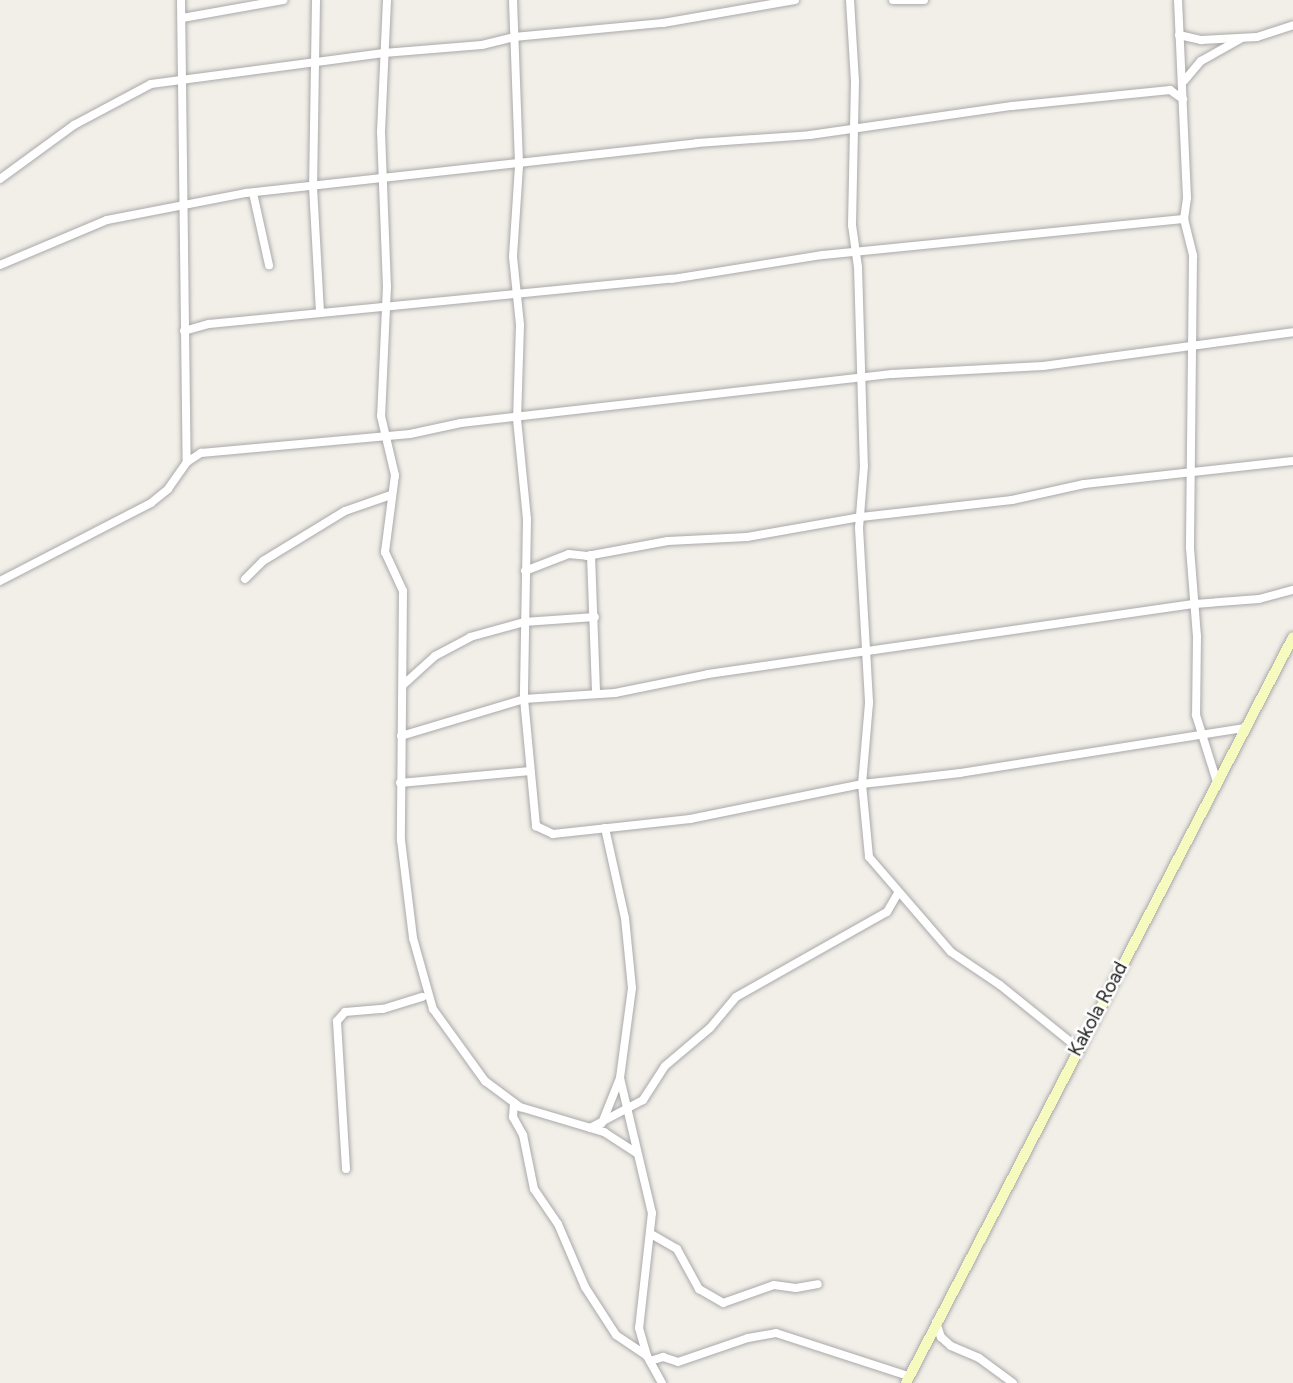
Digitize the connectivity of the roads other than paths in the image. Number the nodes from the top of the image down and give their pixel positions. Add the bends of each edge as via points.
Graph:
1 (181, 0) edge
2 (283, 0) edge
3 (316, 0) edge
4 (387, 0) edge
5 (513, 0) edge
6 (795, 0) edge
7 (850, 0) edge
8 (893, 0) edge
9 (924, 0) edge
10 (1178, 0) edge
11 (182, 18) junction
12 (1293, 25) edge
13 (1179, 35) junction
14 (514, 37) junction
15 (1243, 38) junction
16 (384, 53) junction
17 (316, 61) junction
18 (183, 78) junction
19 (1184, 82) junction
20 (1174, 91) junction
21 (1183, 99) junction
22 (854, 127) junction
23 (519, 166) junction
24 (0, 178) edge
25 (381, 180) junction
26 (313, 187) junction
27 (253, 193) junction
28 (183, 207) junction
29 (1184, 219) junction
30 (857, 251) junction
31 (0, 265) edge
32 (270, 265) dead end
33 (516, 294) junction
34 (384, 309) junction
35 (320, 313) junction
36 (184, 331) junction
37 (1293, 332) edge
38 (1194, 344) junction
39 (859, 380) junction
40 (517, 419) junction
41 (383, 436) junction
42 (1293, 461) edge
43 (187, 462) junction
44 (1194, 473) junction
45 (391, 495) junction
46 (861, 517) junction
47 (591, 555) junction
48 (525, 571) junction
49 (245, 579) dead end
50 (0, 581) edge
51 (1293, 590) edge
52 (1195, 604) junction
53 (595, 618) junction
54 (524, 622) junction
55 (1293, 637) edge
56 (865, 652) junction
57 (403, 685) junction
58 (596, 694) junction
59 (524, 699) junction
60 (1245, 728) junction
61 (1200, 734) junction
62 (401, 736) junction
63 (530, 771) junction
64 (1217, 782) junction
65 (400, 783) junction
66 (862, 784) junction
67 (605, 828) junction
68 (898, 893) junction
69 (422, 997) dead end
70 (1078, 1048) junction
71 (620, 1078) junction
72 (514, 1103) junction
73 (627, 1111) junction
74 (602, 1124) junction
75 (590, 1128) junction
76 (636, 1153) junction
77 (346, 1169) dead end
78 (651, 1234) junction
79 (818, 1284) dead end
80 (936, 1322) junction
81 (649, 1359) junction
82 (907, 1380) edge
83 (662, 1383) edge
84 (1013, 1383) edge

1 - 11 street
2 - 11 street
3 - 17 street
4 - 16 street
5 - 14 street
6 - 14 street via 663,23
7 - 22 street
8 - 9 street
10 - 13 street
11 - 18 street
12 - 15 street
13 - 15 street
13 - 19 street
14 - 16 street via 482,45
14 - 23 street
15 - 19 street via 1194,65
16 - 17 street
16 - 25 street
17 - 18 street
17 - 26 street
18 - 24 street via 151,84 120,98 27,155
18 - 28 street
19 - 20 street
19 - 21 street
20 - 21 street
20 - 22 street via 996,107
21 - 29 street
22 - 23 street
22 - 30 street via 852,225
23 - 25 street
23 - 33 street via 513,257
25 - 26 street
25 - 34 street via 386,226
26 - 27 street
26 - 35 street
27 - 28 street
27 - 32 street
28 - 31 street via 107,220
28 - 36 street
29 - 30 street
29 - 38 street via 1193,256
30 - 33 street via 673,278
30 - 39 street
33 - 34 street
33 - 40 street
34 - 35 street
34 - 41 street
35 - 36 street
36 - 43 street
37 - 38 street
38 - 39 street via 1043,366
38 - 44 street
39 - 40 street
39 - 46 street via 864,466
40 - 41 street
40 - 48 street via 527,519
41 - 43 street via 212,451
41 - 45 street via 395,472
42 - 44 street
43 - 50 street via 151,503
44 - 46 street via 1084,484 987,504
44 - 52 street via 1190,548
45 - 49 street via 345,511 263,561
45 - 57 street via 385,552 403,591
46 - 47 street via 747,537 651,543
46 - 56 street
47 - 48 street via 562,556
47 - 53 street
48 - 54 street
51 - 52 street via 1254,600
52 - 56 street
52 - 61 street
53 - 54 street
53 - 58 street
54 - 57 street via 445,650
54 - 59 street
55 - 60 main road, Kakola Road
56 - 58 street
56 - 66 street via 869,703
57 - 62 street
58 - 59 street
59 - 62 street
59 - 63 street
60 - 61 street
60 - 64 main road, Kakola Road
61 - 64 street
61 - 66 street
62 - 65 street
63 - 65 street
63 - 67 street via 532,815 540,830 553,834
64 - 70 main road, Kakola Road
65 - 72 street via 401,840 413,938 433,1009 485,1080
66 - 67 street via 690,819
66 - 68 street via 870,861
67 - 71 street via 625,918 632,988
68 - 70 street via 951,952
68 - 73 street via 887,912 736,997 710,1028 665,1066 643,1100
69 - 77 street via 383,1009 345,1012 337,1021
70 - 80 main road, Kakola Road
71 - 73 street
71 - 74 street
72 - 75 street
72 - 81 street via 513,1117 523,1135 534,1189 561,1231 585,1287 617,1335
73 - 74 street
73 - 76 street
74 - 75 street
75 - 76 street
76 - 78 street via 649,1198
78 - 79 street via 677,1249 699,1289 723,1303 774,1285
78 - 81 street via 639,1328
80 - 82 main road, Kakola Road
80 - 84 street via 941,1337 951,1346 979,1358
81 - 82 street via 678,1362 776,1333
81 - 83 street

